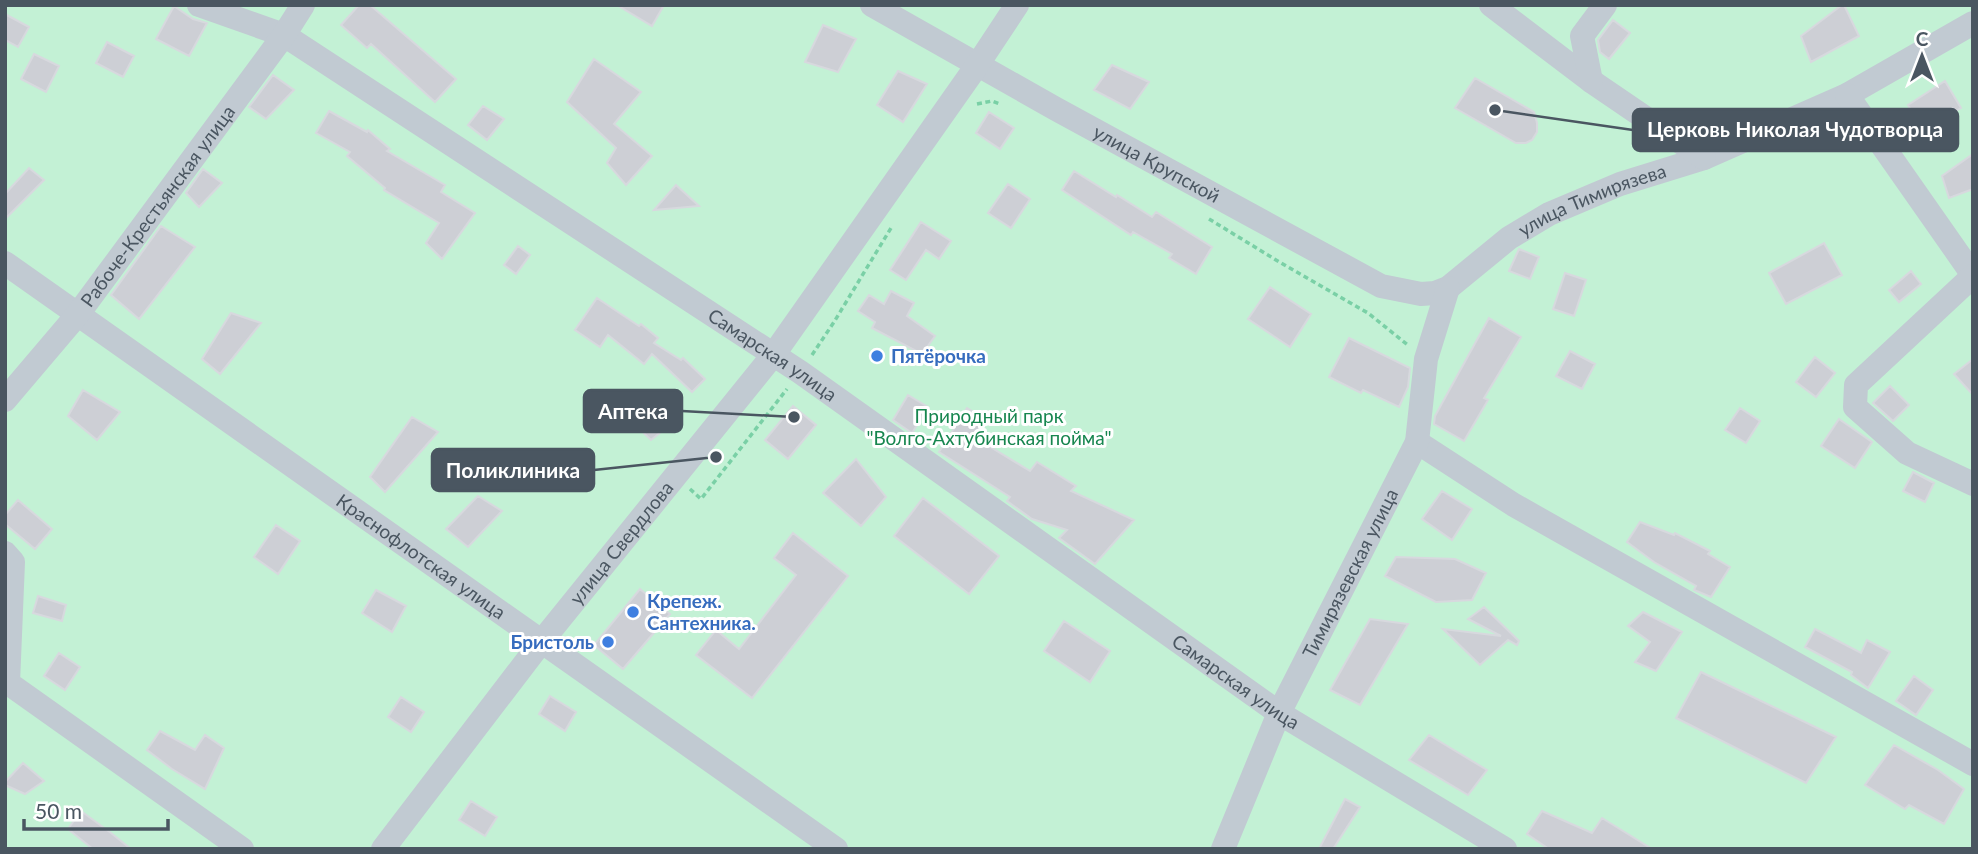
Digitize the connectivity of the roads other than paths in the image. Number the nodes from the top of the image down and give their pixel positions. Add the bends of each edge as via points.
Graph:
1 (200, 5) edge
2 (303, 5) edge
3 (872, 5) edge
4 (1017, 5) edge
5 (1491, 5) edge
6 (1605, 5) edge
7 (1973, 23) edge
8 (284, 35) junction
9 (978, 64) junction
10 (1591, 81) junction
11 (1847, 95) junction
12 (1704, 158) junction
13 (5, 263) edge
14 (1973, 276) edge
15 (1448, 288) junction
16 (78, 314) junction
17 (774, 354) junction
18 (5, 400) edge
19 (1417, 442) junction
20 (1973, 484) edge
21 (5, 553) edge
22 (542, 641) junction
23 (7, 686) edge
24 (1279, 713) junction
25 (1973, 764) edge
26 (242, 849) edge
27 (383, 849) edge
28 (836, 849) edge
29 (1223, 849) edge
30 (1505, 849) edge

1 - 8 street, Самарская улица
2 - 8 street, Рабоче-Крестьянская улица
3 - 9 street, улица Крупской
4 - 9 street, улица Свердлова
5 - 10 street
6 - 10 street via 1583,36
7 - 11 street, улица Тимирязева
8 - 16 street, Рабоче-Крестьянская улица
8 - 17 street, Самарская улица
9 - 15 street, улица Крупской via 1381,286 1421,294
9 - 17 street, улица Свердлова
10 - 12 street
11 - 12 street, улица Тимирязева
11 - 14 street
12 - 15 street, улица Тимирязева via 1620,184 1549,214 1509,238
13 - 16 street, Краснофлотская улица
14 - 20 street via 1856,385 1855,407 1907,453
15 - 19 street, Тимирязевская улица via 1426,359
16 - 18 street, Рабоче-Крестьянская улица
16 - 22 street, Краснофлотская улица
17 - 22 street, улица Свердлова
17 - 24 street, Самарская улица
19 - 24 street, Тимирязевская улица
19 - 25 street via 1514,505
21 - 23 street via 13,562
22 - 27 street, улица Свердлова
22 - 28 street, Краснофлотская улица
23 - 26 street
24 - 29 street, Тимирязевская улица
24 - 30 street, Самарская улица

